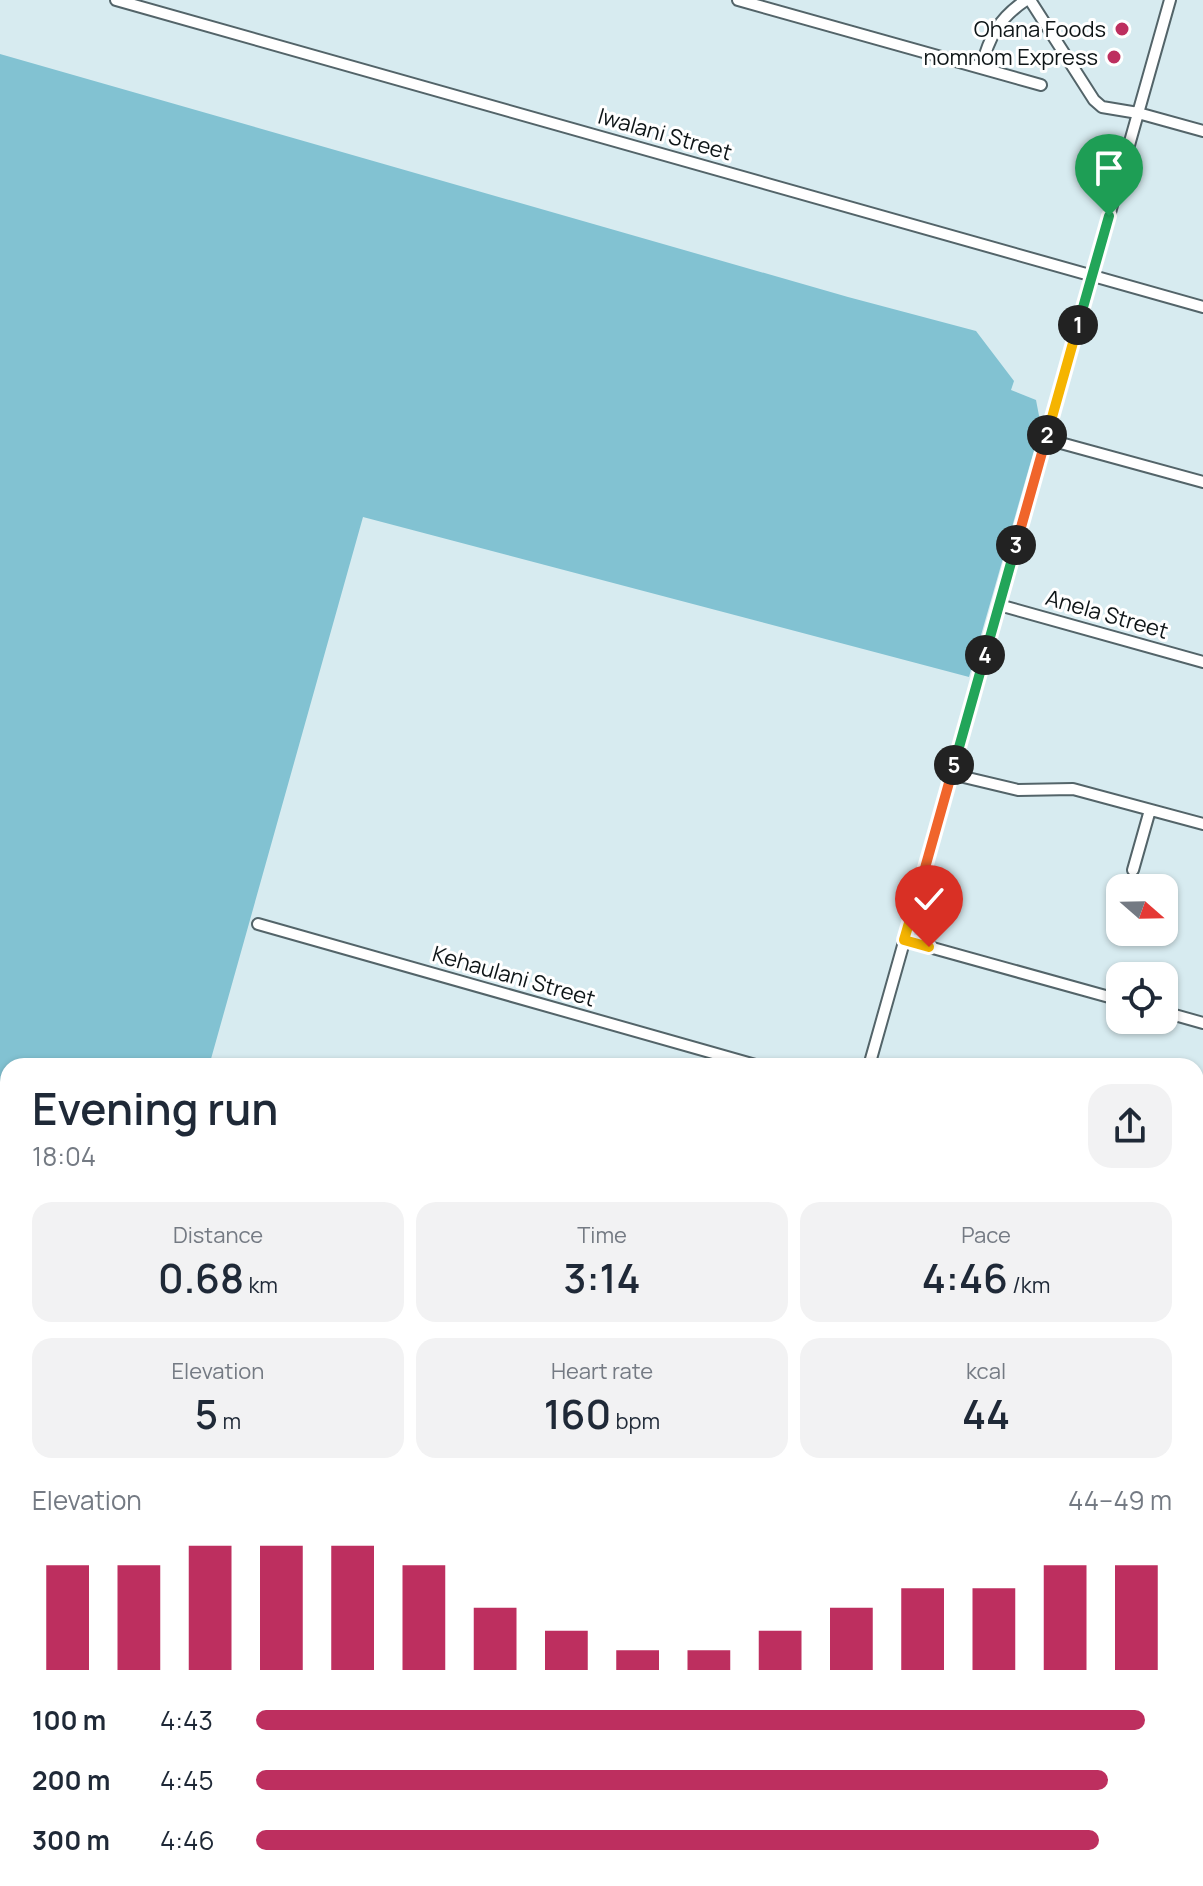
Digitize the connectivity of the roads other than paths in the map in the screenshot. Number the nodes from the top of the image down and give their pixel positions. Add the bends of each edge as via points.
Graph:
1 (116, 0) edge
2 (738, 0) edge
3 (1028, 0) edge
4 (1170, 0) edge
5 (981, 68) junction
6 (1041, 85) dead end
7 (1138, 113) junction
8 (1203, 131) edge
9 (1092, 276) junction
10 (1203, 307) edge
11 (1046, 439) junction
12 (1203, 482) edge
13 (999, 605) junction
14 (1203, 662) edge
15 (951, 774) junction
16 (1150, 810) junction
17 (1203, 824) edge
18 (1133, 870) dead end
19 (258, 924) dead end
20 (904, 940) junction
21 (1106, 996) edge
22 (1178, 1016) edge
23 (1203, 1023) edge
24 (731, 1058) edge
25 (871, 1058) edge

1 - 9 street, Iwalani Street
2 - 5 street
3 - 5 street via 997,24
3 - 7 street via 1094,100 1102,107
4 - 7 street
5 - 6 street
7 - 8 street
7 - 9 street
9 - 10 street, Iwalani Street
9 - 11 street
11 - 12 street
11 - 13 street
13 - 14 street, Anela Street
13 - 15 street
15 - 16 street via 1018,790 1073,789
15 - 20 street
16 - 17 street
16 - 18 street
19 - 24 street, Kehaulani Street
20 - 21 street
20 - 25 street
22 - 23 street

